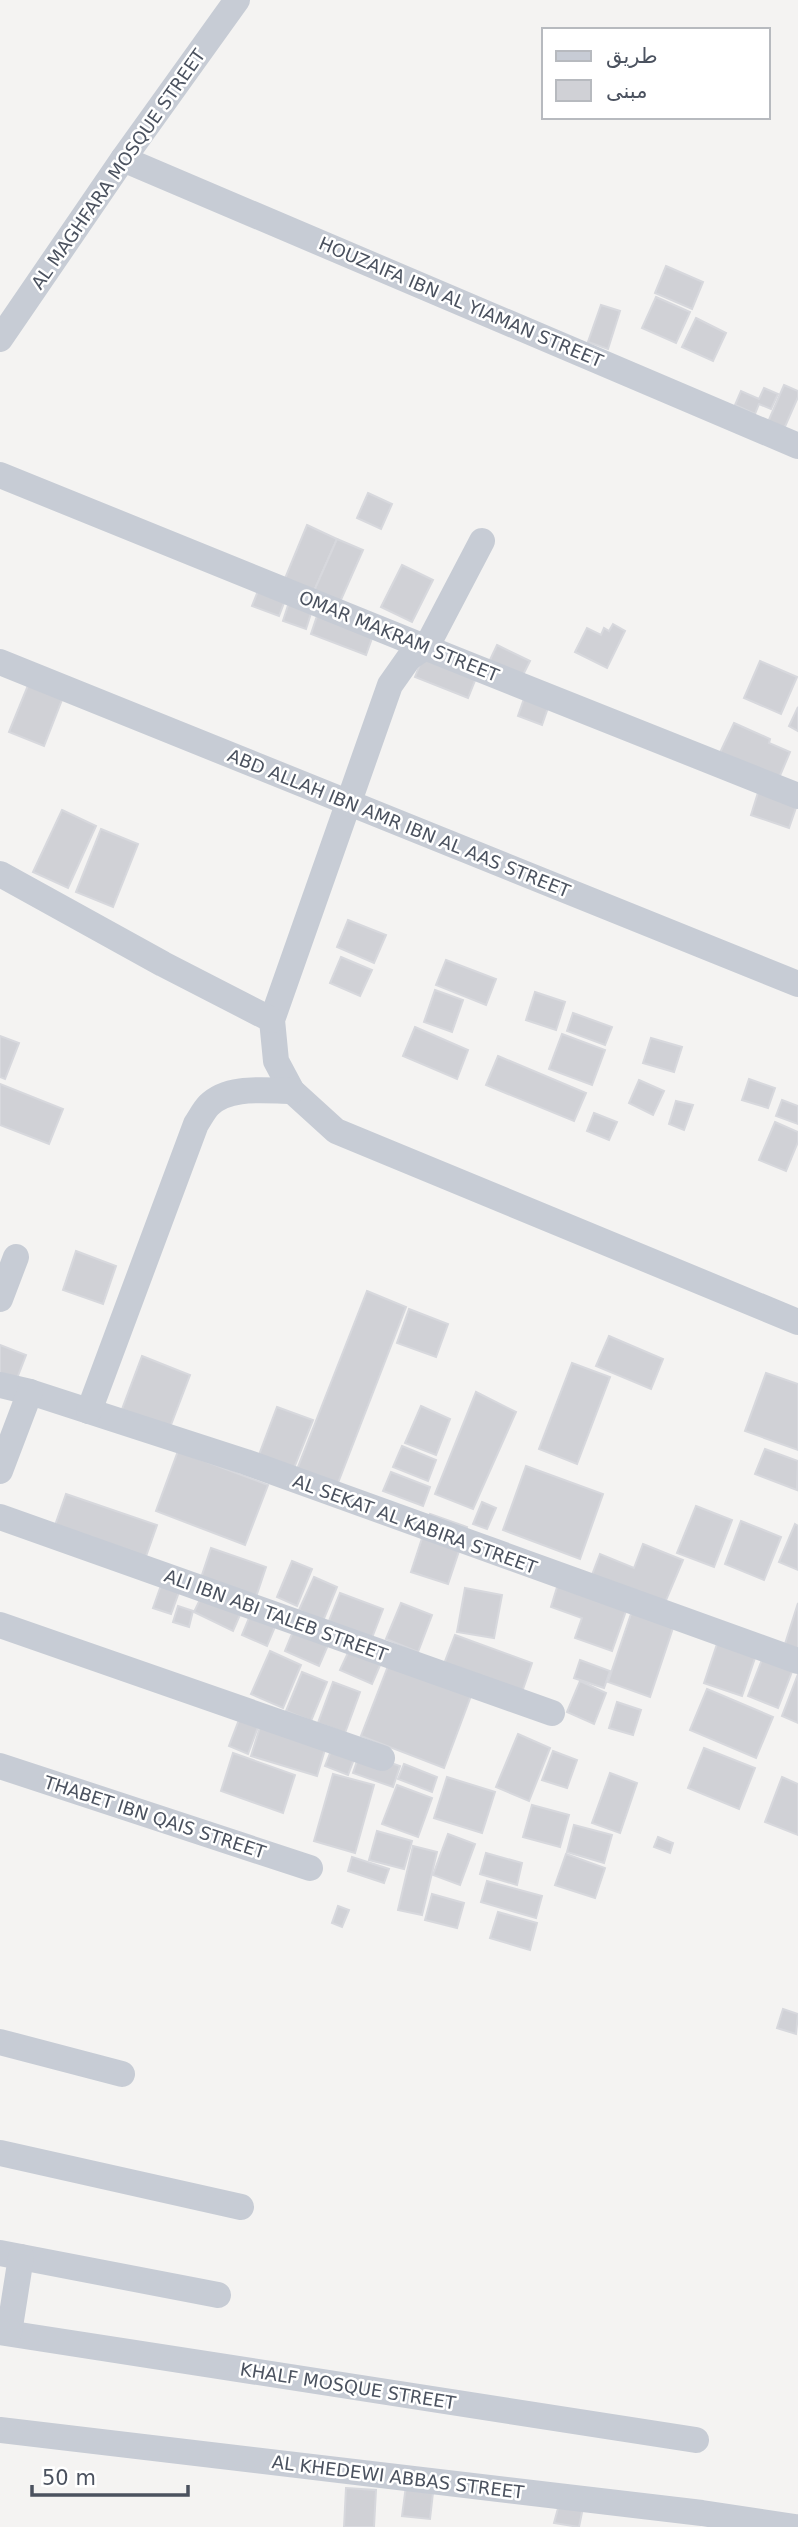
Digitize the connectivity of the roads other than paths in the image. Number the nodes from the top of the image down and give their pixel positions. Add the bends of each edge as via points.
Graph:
1 (237, 0) edge
2 (123, 159) junction
3 (0, 339) edge
4 (798, 446) edge
5 (0, 475) edge
6 (482, 541) dead end
7 (427, 646) junction
8 (0, 662) edge
9 (798, 796) edge
10 (347, 802) junction
11 (0, 874) edge
12 (798, 984) edge
13 (272, 1020) junction
14 (292, 1091) junction
15 (16, 1257) dead end
16 (0, 1299) edge
17 (798, 1322) edge
18 (0, 1385) edge
19 (30, 1392) junction
20 (89, 1411) junction
21 (0, 1471) edge
22 (0, 1517) edge
23 (0, 1625) edge
24 (798, 1661) edge
25 (552, 1713) dead end
26 (382, 1758) dead end
27 (0, 1766) edge
28 (310, 1868) dead end
29 (0, 2042) edge
30 (122, 2074) dead end
31 (0, 2153) edge
32 (241, 2207) dead end
33 (11, 2255) edge
34 (218, 2295) dead end
35 (5, 2332) edge
36 (0, 2430) edge
37 (696, 2440) dead end
38 (795, 2527) edge

1 - 2 street, AL MAGHFARA MOSQUE STREET
2 - 3 street, AL MAGHFARA MOSQUE STREET
2 - 4 street, HOUZAIFA IBN AL YIAMAN STREET
5 - 7 street, OMAR MAKRAM STREET
6 - 7 street
7 - 9 street, OMAR MAKRAM STREET
7 - 10 street via 409,658 390,685
8 - 10 street, ABD ALLAH IBN AMR IBN AL AAS STREET
10 - 12 street, ABD ALLAH IBN AMR IBN AL AAS STREET
10 - 13 street
11 - 13 street
13 - 14 street via 276,1061
14 - 17 street via 336,1130
14 - 20 street via 222,1096 196,1124
15 - 16 street
18 - 19 street, AL SEKAT AL KABIRA STREET
19 - 20 street, AL SEKAT AL KABIRA STREET
19 - 21 street
20 - 24 street, AL SEKAT AL KABIRA STREET via 246,1462
22 - 25 street, ALI IBN ABI TALEB STREET
23 - 26 street
27 - 28 street, THABET IBN QAIS STREET
29 - 30 street
31 - 32 street
33 - 34 street
33 - 35 street
35 - 37 street, KHALF MOSQUE STREET
36 - 38 street, AL KHEDEWI ABBAS STREET

